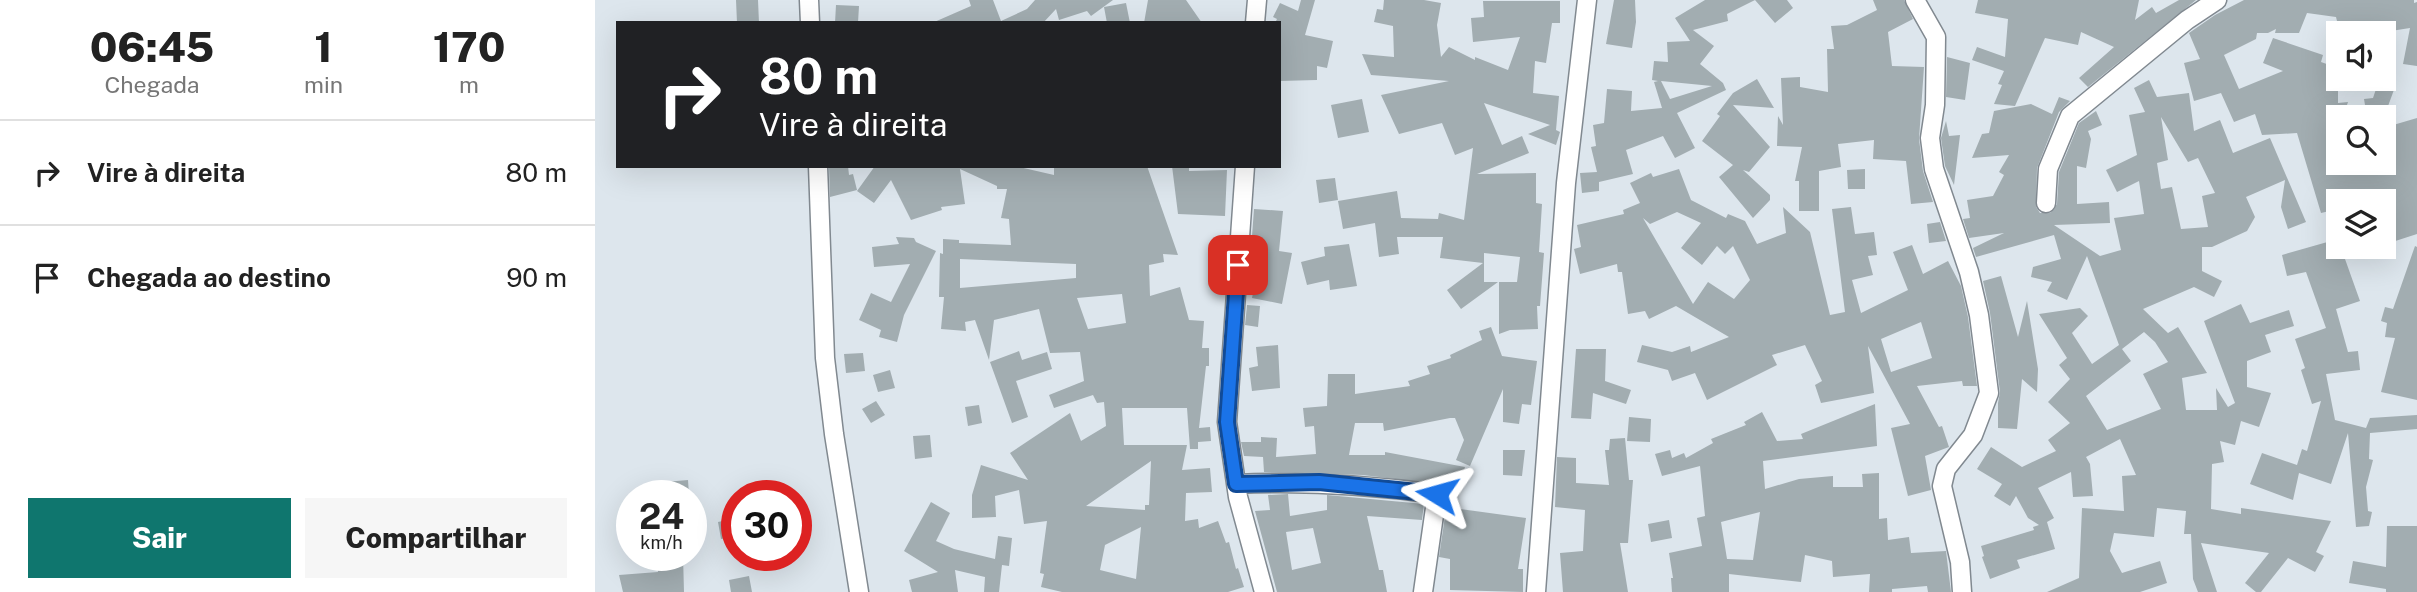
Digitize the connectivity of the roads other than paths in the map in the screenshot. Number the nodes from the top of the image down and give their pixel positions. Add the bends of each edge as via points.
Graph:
1 (809, 0) edge
2 (1257, 0) edge
3 (1587, 0) edge
4 (1915, 0) edge
5 (2217, 0) edge
6 (810, 21) edge
7 (1255, 21) edge
8 (817, 168) edge
9 (1245, 168) edge
10 (2046, 203) dead end
11 (1236, 484) junction
12 (859, 592) edge
13 (1265, 592) edge
14 (1423, 592) edge
15 (1536, 592) edge
16 (1962, 592) edge

1 - 6 street
2 - 7 street
3 - 15 street via 1566,183
4 - 16 street via 1936,37 1930,138 1933,159 1969,272 1989,393 1973,435 1946,469 1942,486 1960,562
5 - 10 street via 2070,116 2048,169
8 - 12 street via 825,358
9 - 11 street via 1227,422
11 - 13 street
11 - 14 street via 1319,482 1437,494

